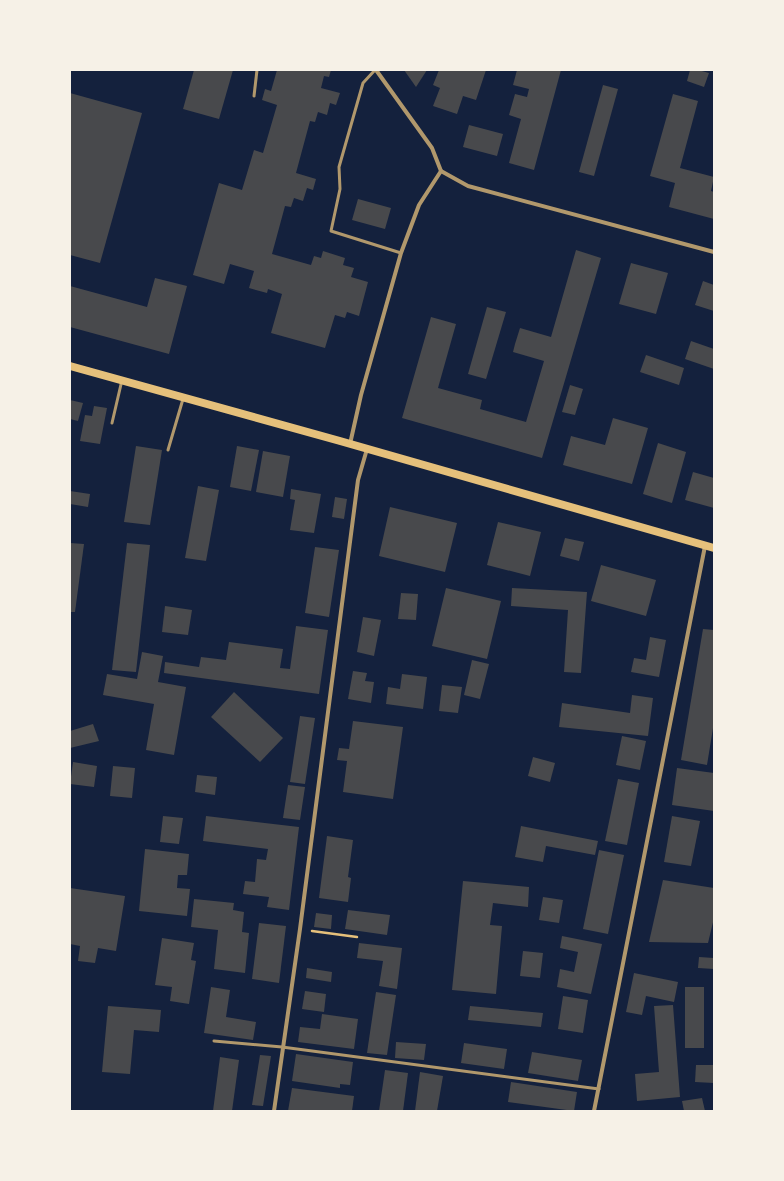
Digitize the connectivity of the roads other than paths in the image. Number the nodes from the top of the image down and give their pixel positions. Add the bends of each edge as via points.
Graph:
1 (257, 70) edge
2 (375, 70) edge
3 (254, 96) dead end
4 (441, 171) junction
5 (714, 252) edge
6 (401, 253) junction
7 (70, 366) edge
8 (122, 380) junction
9 (183, 397) junction
10 (112, 423) dead end
11 (350, 444) junction
12 (367, 449) junction
13 (168, 450) dead end
14 (705, 546) junction
15 (714, 548) edge
16 (214, 1041) dead end
17 (282, 1047) junction
18 (598, 1089) junction
19 (274, 1111) edge
20 (594, 1111) edge

1 - 3 lane
2 - 4 street via 432,148
2 - 6 lane via 363,83 339,167 340,189 331,231
4 - 5 street via 468,186
4 - 6 street via 419,205
6 - 11 street via 361,395
7 - 8 main road
8 - 9 main road
8 - 10 lane
9 - 11 main road
9 - 13 lane
11 - 12 main road
12 - 14 main road
12 - 17 street via 358,480 300,929
14 - 15 main road
14 - 18 street
16 - 17 lane
17 - 18 lane
17 - 19 street
18 - 20 street

